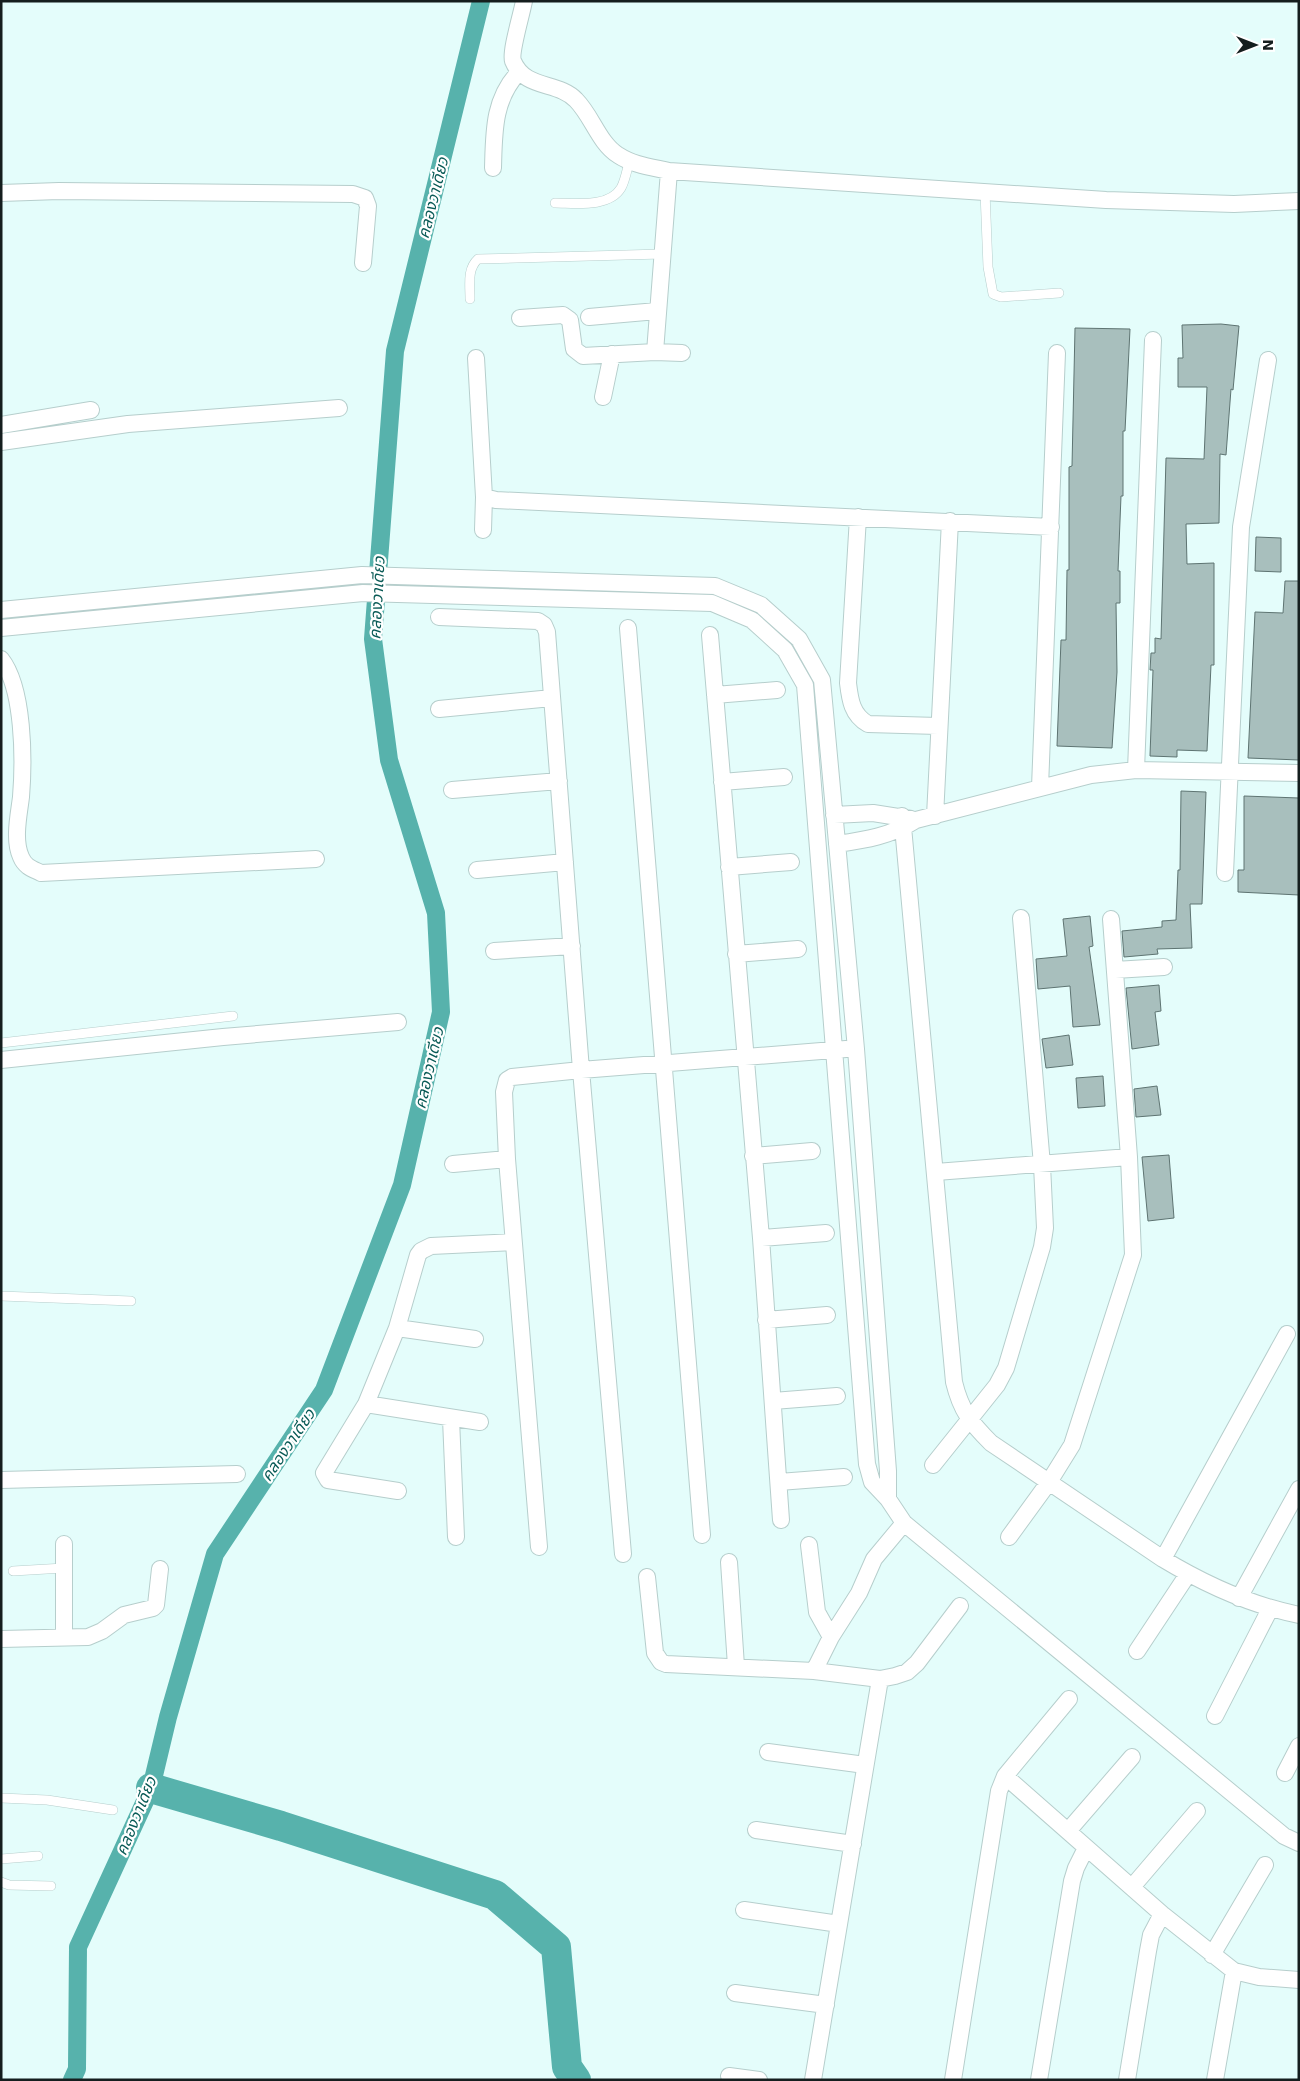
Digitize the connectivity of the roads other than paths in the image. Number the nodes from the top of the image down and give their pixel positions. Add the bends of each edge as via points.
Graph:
1 (524, 1) edge
2 (519, 72) junction
3 (629, 162) junction
4 (493, 168) dead end
5 (669, 171) junction
6 (985, 192) junction
7 (1, 193) edge
8 (1299, 201) edge
9 (555, 203) dead end
10 (662, 254) junction
11 (363, 263) dead end
12 (1059, 293) dead end
13 (470, 299) dead end
14 (657, 311) junction
15 (589, 317) dead end
16 (520, 318) dead end
17 (1153, 340) dead end
18 (655, 352) junction
19 (682, 353) dead end
20 (1057, 353) dead end
21 (612, 354) junction
22 (476, 358) dead end
23 (1268, 360) dead end
24 (603, 397) dead end
25 (339, 408) dead end
26 (91, 410) dead end
27 (1, 425) edge
28 (1, 442) edge
29 (484, 497) junction
30 (858, 517) junction
31 (950, 522) junction
32 (1051, 527) junction
33 (484, 530) dead end
34 (366, 576) junction
35 (429, 577) junction
36 (581, 581) junction
37 (366, 593) junction
38 (429, 594) junction
39 (580, 598) junction
40 (91, 602) junction
41 (1, 610) edge
42 (440, 617) dead end
43 (92, 620) junction
44 (1, 628) edge
45 (628, 628) dead end
46 (710, 635) dead end
47 (1, 659) edge
48 (777, 690) dead end
49 (715, 695) junction
50 (552, 698) junction
51 (439, 709) dead end
52 (938, 726) junction
53 (1136, 770) junction
54 (1230, 772) junction
55 (1299, 773) edge
56 (784, 777) dead end
57 (559, 781) junction
58 (722, 782) junction
59 (1040, 787) junction
60 (452, 790) dead end
61 (935, 816) junction
62 (907, 822) junction
63 (836, 829) junction
64 (818, 830) junction
65 (316, 859) dead end
66 (565, 862) junction
67 (791, 862) dead end
68 (729, 867) junction
69 (477, 870) dead end
70 (1226, 873) dead end
71 (1021, 918) dead end
72 (1111, 919) dead end
73 (572, 946) junction
74 (798, 949) dead end
75 (494, 951) dead end
76 (736, 954) junction
77 (1164, 967) dead end
78 (1115, 970) junction
79 (233, 1016) dead end
80 (398, 1022) dead end
81 (1, 1043) edge
82 (856, 1049) junction
83 (835, 1050) junction
84 (745, 1056) junction
85 (1, 1060) edge
86 (665, 1063) junction
87 (581, 1070) junction
88 (812, 1152) dead end
89 (753, 1156) junction
90 (1129, 1157) junction
91 (507, 1158) junction
92 (453, 1164) dead end
93 (1042, 1165) junction
94 (936, 1172) junction
95 (826, 1233) dead end
96 (762, 1238) junction
97 (513, 1242) junction
98 (1, 1296) edge
99 (131, 1301) dead end
100 (827, 1315) dead end
101 (766, 1320) junction
102 (397, 1328) junction
103 (1287, 1334) dead end
104 (475, 1339) dead end
105 (837, 1396) dead end
106 (773, 1401) junction
107 (366, 1404) junction
108 (451, 1419) junction
109 (969, 1421) junction
110 (480, 1422) dead end
111 (933, 1465) dead end
112 (237, 1474) dead end
113 (844, 1477) dead end
114 (1, 1480) edge
115 (779, 1482) junction
116 (1049, 1482) junction
117 (1299, 1489) edge
118 (398, 1491) dead end
119 (888, 1499) junction
120 (781, 1520) dead end
121 (904, 1523) junction
122 (702, 1535) dead end
123 (456, 1537) dead end
124 (1009, 1537) dead end
125 (64, 1544) dead end
126 (809, 1546) dead end
127 (539, 1547) dead end
128 (623, 1554) dead end
129 (1163, 1559) junction
130 (729, 1562) dead end
131 (64, 1568) junction
132 (160, 1569) dead end
133 (13, 1571) dead end
134 (1188, 1574) junction
135 (647, 1577) dead end
136 (1239, 1598) junction
137 (960, 1606) dead end
138 (1270, 1609) junction
139 (1299, 1615) edge
140 (831, 1637) junction
141 (64, 1638) junction
142 (1, 1639) edge
143 (1138, 1651) dead end
144 (736, 1666) junction
145 (814, 1671) junction
146 (880, 1678) junction
147 (1069, 1699) dead end
148 (1216, 1716) dead end
149 (1299, 1746) edge
150 (768, 1752) dead end
151 (1132, 1757) dead end
152 (865, 1765) junction
153 (1285, 1773) dead end
154 (1005, 1776) junction
155 (1, 1798) edge
156 (113, 1810) dead end
157 (1196, 1811) dead end
158 (756, 1830) dead end
159 (1068, 1831) junction
160 (1299, 1843) edge
161 (853, 1844) junction
162 (1086, 1848) junction
163 (38, 1856) dead end
164 (1, 1859) edge
165 (1265, 1865) dead end
166 (1, 1882) edge
167 (51, 1886) dead end
168 (1132, 1887) junction
169 (744, 1910) dead end
170 (1162, 1914) junction
171 (839, 1924) junction
172 (1212, 1955) junction
173 (1234, 1971) junction
174 (1299, 1980) edge
175 (735, 1993) dead end
176 (826, 2005) junction
177 (729, 2076) dead end
178 (759, 2080) edge
179 (813, 2080) edge
180 (953, 2080) edge
181 (1039, 2080) edge
182 (1127, 2080) edge
183 (1215, 2080) edge

1 - 2 street via 512,59
2 - 3 street via 536,84 560,90 576,99 615,154
2 - 4 street via 507,84 496,115
3 - 5 street
3 - 9 lane via 620,188 611,198 596,202
5 - 6 street
5 - 10 street
6 - 8 street via 1234,204
6 - 12 lane via 988,267 993,294 1001,297
7 - 11 street via 353,194 365,198 368,206
10 - 13 lane via 478,259 470,272
10 - 14 street
14 - 15 street
14 - 18 street
16 - 21 street via 563,316 570,320 574,350 578,354
17 - 53 street
18 - 19 street
18 - 21 street
20 - 32 street
21 - 24 street
22 - 29 street
23 - 54 street via 1240,528
25 - 28 street via 128,424
26 - 27 street
29 - 30 street
29 - 33 street
30 - 31 street
30 - 52 street via 848,683 850,700 858,719 868,724
31 - 32 street
31 - 52 street
32 - 59 street
34 - 35 street
34 - 37 street
34 - 40 street
35 - 36 street
35 - 38 street
36 - 39 street
36 - 63 street via 715,586 761,605 799,639 822,680
37 - 38 street
37 - 43 street
38 - 39 street
39 - 64 street via 712,603 752,620 785,650 805,685
40 - 41 street
40 - 43 street
42 - 50 street via 538,621 544,625
43 - 44 street
45 - 86 street
46 - 49 street
47 - 65 street via 19,702 22,786 18,845 28,868 42,873
48 - 49 street
49 - 58 street
50 - 51 street
50 - 57 street
52 - 61 street
53 - 54 street
53 - 59 street via 1091,775
54 - 55 street
54 - 70 street
56 - 58 street
57 - 60 street
57 - 66 street
58 - 68 street
59 - 61 street
61 - 62 street
62 - 63 street via 873,813
62 - 63 street via 877,838
62 - 94 street
63 - 64 street
63 - 82 street
64 - 83 street
66 - 69 street
66 - 73 street
67 - 68 street
68 - 76 street
71 - 93 street
72 - 78 street
73 - 75 street
73 - 87 street
74 - 76 street
76 - 84 street
77 - 78 street
78 - 90 street
79 - 81 lane
80 - 85 street
82 - 83 street
82 - 119 street
83 - 84 street
83 - 119 street via 867,1464 872,1482
84 - 86 street
84 - 89 street
86 - 87 street
86 - 122 street
87 - 91 street via 507,1080 504,1092
87 - 128 street
88 - 89 street
89 - 96 street
90 - 93 street
90 - 116 street via 1133,1255 1129,1272 1072,1444
91 - 92 street
91 - 97 street
93 - 94 street
93 - 109 street via 1045,1228 1033,1283 1006,1368
94 - 109 street via 954,1382 959,1403
95 - 96 street
96 - 101 street
97 - 102 street via 431,1246 421,1250
97 - 127 street
98 - 99 lane
100 - 101 street
101 - 106 street
102 - 104 street
102 - 107 street
103 - 129 street
105 - 106 street
106 - 115 street
107 - 108 street
107 - 118 street via 326,1468 324,1477
108 - 110 street
108 - 123 street
109 - 111 street
109 - 116 street via 991,1443
112 - 114 street
113 - 115 street
115 - 120 street
116 - 124 street
116 - 129 street
117 - 136 street
119 - 121 street
121 - 140 street via 874,1559 859,1593
121 - 160 street via 1284,1836
125 - 131 street
126 - 140 street via 817,1612
129 - 134 street
130 - 144 street
131 - 133 lane
131 - 141 street
132 - 141 street via 158,1599 153,1608 124,1615 88,1637
134 - 136 street
134 - 143 street
135 - 144 street via 654,1653 658,1659 666,1664
136 - 138 street
137 - 146 street via 917,1663 907,1672
138 - 139 street
138 - 148 street
140 - 145 street
141 - 142 street
144 - 145 street
145 - 146 street
146 - 152 street
147 - 154 street
149 - 153 street
150 - 152 street
151 - 159 street
152 - 161 street
154 - 159 street
154 - 180 street via 999,1791
155 - 156 lane via 47,1800
157 - 168 street
158 - 161 street
159 - 162 street
161 - 171 street
162 - 168 street
162 - 181 street via 1072,1881
163 - 164 lane
165 - 172 street
166 - 167 lane
168 - 170 street
169 - 171 street
170 - 172 street
170 - 182 street via 1151,1935
171 - 176 street
172 - 173 street
173 - 174 street via 1259,1977
173 - 183 street
175 - 176 street
176 - 179 street
177 - 178 street

